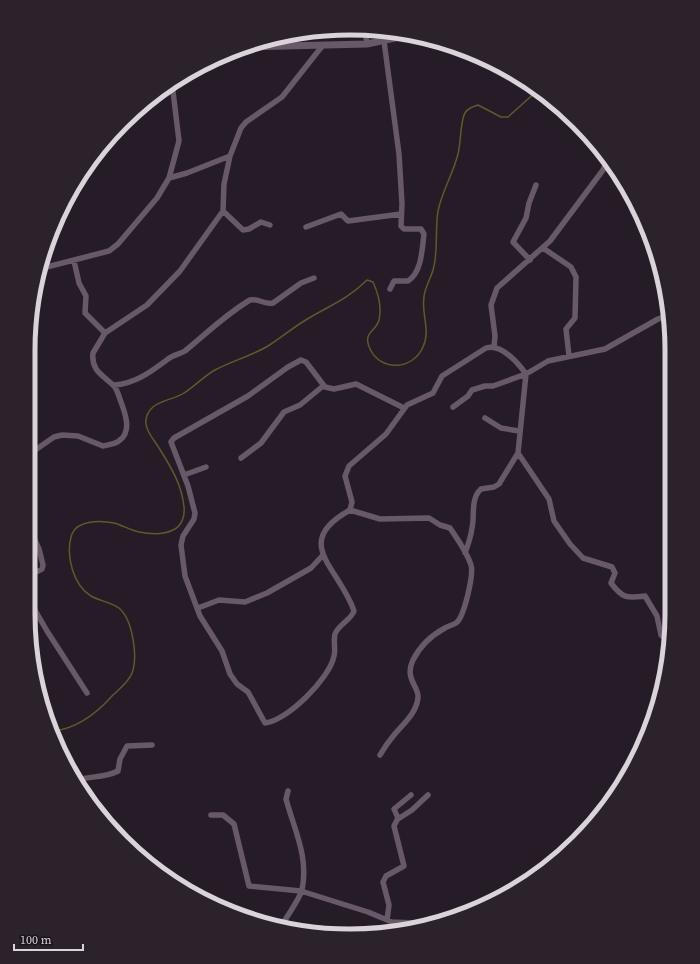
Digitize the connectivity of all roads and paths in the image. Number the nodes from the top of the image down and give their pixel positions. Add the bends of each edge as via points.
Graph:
1 (366, 36) edge
2 (394, 39) edge
3 (384, 41) junction
4 (278, 44) edge
5 (367, 44) junction
6 (324, 45) junction
7 (173, 90) edge
8 (230, 156) junction
9 (605, 168) edge
10 (168, 178) junction
11 (536, 185) dead end
12 (223, 211) junction
13 (401, 214) junction
14 (270, 225) dead end
15 (306, 227) dead end
16 (543, 248) junction
17 (530, 260) junction
18 (74, 261) junction
19 (46, 267) edge
20 (314, 278) dead end
21 (390, 289) dead end
22 (663, 317) edge
23 (105, 334) junction
24 (494, 347) junction
25 (569, 356) junction
26 (526, 374) junction
27 (114, 386) junction
28 (323, 386) junction
29 (453, 407) dead end
30 (404, 408) junction
31 (485, 418) dead end
32 (519, 431) junction
33 (35, 450) edge
34 (518, 453) junction
35 (241, 458) dead end
36 (206, 467) dead end
37 (184, 475) junction
38 (350, 510) junction
39 (35, 540) edge
40 (465, 553) junction
41 (323, 555) junction
42 (35, 572) edge
43 (198, 608) junction
44 (35, 610) edge
45 (664, 638) edge
46 (86, 693) dead end
47 (152, 745) dead end
48 (380, 755) dead end
49 (81, 779) edge
50 (288, 791) dead end
51 (411, 795) dead end
52 (428, 795) dead end
53 (211, 815) dead end
54 (398, 819) junction
55 (301, 891) junction
56 (387, 920) junction
57 (284, 922) edge
58 (407, 924) edge

1 - 5 street
2 - 3 street
3 - 5 street
3 - 13 street via 399,154
4 - 6 street
5 - 6 street
6 - 8 street via 282,97 243,125
7 - 10 street via 179,141
8 - 10 street
8 - 12 street via 224,184
9 - 16 street
10 - 18 street via 157,198 113,248 105,253
11 - 17 street via 526,218 513,242
12 - 14 street via 243,230 261,222
12 - 23 street via 175,277 147,305
13 - 15 street via 348,221 341,214
13 - 21 street via 402,228 421,229 424,234 419,266 415,274 408,281 394,282
16 - 17 street
16 - 25 street via 568,266 576,277 575,318 566,329
17 - 24 street via 498,287 495,293 491,312
18 - 19 street
18 - 23 street via 79,283 86,296 85,313
20 - 27 street via 301,283 273,303 250,300 182,352 131,382
22 - 25 street via 605,350
23 - 27 street via 92,353 93,362 103,378
24 - 26 street via 514,359
24 - 30 street via 486,348 443,375 433,393
25 - 26 street via 548,361
26 - 29 street via 493,386 472,390
26 - 32 street
27 - 33 street via 127,419 120,440 103,446 78,436 57,436
28 - 30 street via 334,389 356,384
28 - 35 street via 300,405 284,412 261,443
28 - 37 street via 306,362 299,360 253,393 174,438 171,442
30 - 38 street via 386,434 347,469 345,480 352,502
31 - 32 street via 501,428
32 - 34 street
34 - 40 street via 498,484 481,489 477,494 474,500 473,527
34 - 45 street via 549,499 554,521 570,544 583,558 612,568 615,573 611,583 625,597 645,596 657,616 660,635
36 - 37 street
37 - 43 street via 194,513 181,550 185,576
38 - 40 street via 380,519 432,519 450,528
38 - 41 street via 339,516 325,530 320,541
39 - 42 street via 43,565 42,569
40 - 48 street via 472,570 460,619 434,635 418,650 410,668 412,684 418,699 409,717
41 - 43 street via 311,568 270,592 245,602 219,600
41 - 43 street via 354,612 335,634 335,656 320,683 296,706 268,723 264,721 248,692 234,681 222,651 203,623
44 - 46 street
47 - 49 street via 128,746 120,759 118,771
50 - 55 street via 286,799 302,852
51 - 54 street via 394,809
52 - 54 street
53 - 55 street via 223,815 234,824 249,886
54 - 56 street via 394,826 404,866 386,876 383,882 388,905
55 - 56 street
55 - 57 street
56 - 58 street

